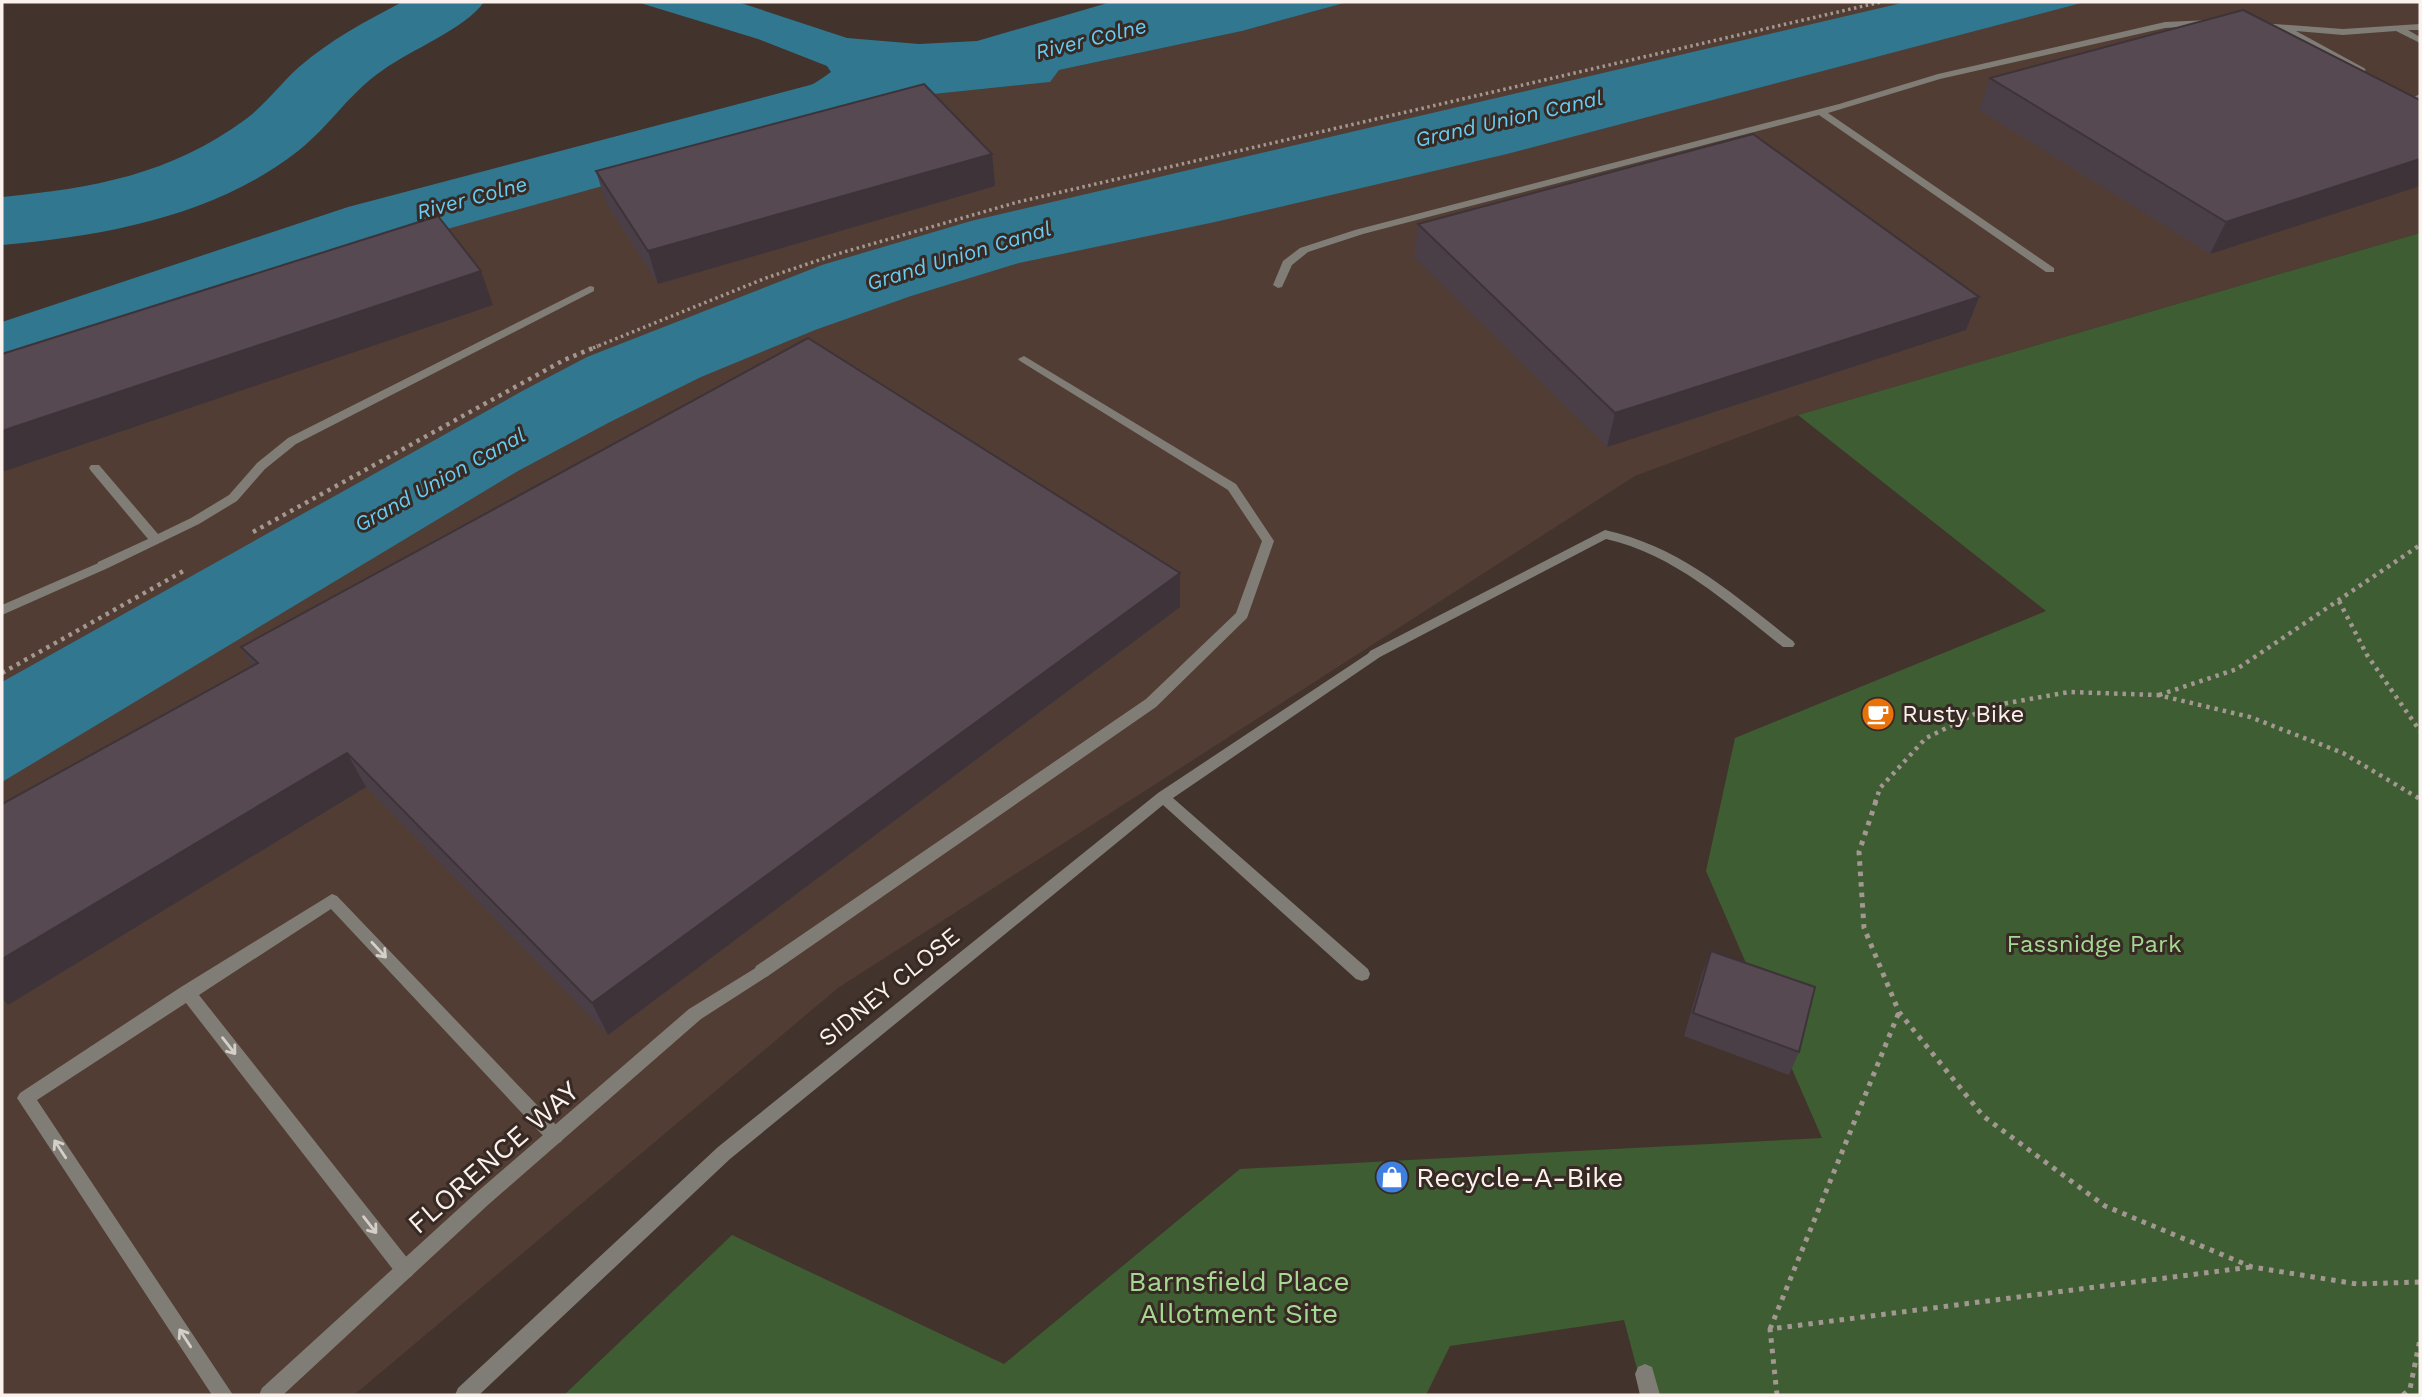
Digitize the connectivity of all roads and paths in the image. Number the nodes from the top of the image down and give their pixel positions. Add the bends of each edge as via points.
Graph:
1 (1881, 2) edge
2 (2215, 23) edge
3 (2255, 26) edge
4 (2282, 27) junction
5 (2420, 27) edge
6 (2397, 29) junction
7 (2420, 40) edge
8 (2366, 73) edge
9 (1821, 112) junction
10 (2050, 270) dead end
11 (1278, 285) dead end
12 (590, 289) dead end
13 (1024, 359) dead end
14 (95, 468) dead end
15 (244, 537) dead end
16 (155, 539) junction
17 (2420, 545) edge
18 (196, 564) dead end
19 (2339, 601) junction
20 (2, 610) edge
21 (1788, 644) dead end
22 (2, 673) edge
23 (2158, 695) junction
24 (2420, 732) edge
25 (1163, 797) junction
26 (2420, 799) edge
27 (1362, 974) dead end
28 (187, 992) junction
29 (1899, 1012) junction
30 (555, 1136) junction
31 (2252, 1267) junction
32 (405, 1270) junction
33 (2420, 1282) edge
34 (1770, 1329) junction
35 (2420, 1339) edge
36 (1645, 1374) dead end
37 (223, 1395) edge
38 (269, 1395) edge
39 (465, 1395) edge
40 (1650, 1395) edge
41 (1777, 1395) edge
42 (2403, 1395) edge

1 - 15 path via 1018,202 838,254 766,278 564,360
2 - 9 street via 2165,25 2090,40 1938,77
3 - 4 street
4 - 6 street via 2343,32
4 - 8 street
5 - 6 street
6 - 7 street
9 - 10 street
9 - 11 street via 1359,232 1304,250 1287,263
12 - 16 street via 292,441 261,466 233,498
13 - 30 street, FLORENCE WAY via 1232,487 1268,541 1242,615 1151,703 695,1014
14 - 16 street
16 - 20 street
17 - 19 path
18 - 22 path
19 - 23 path via 2237,669
19 - 24 path via 2367,655
21 - 25 street, SIDNEY CLOSE via 1675,559 1642,542 1605,534 1375,654
23 - 26 path via 2250,717 2343,753
23 - 29 path via 2069,692 1991,706 1926,738 1880,788 1859,852 1864,928
25 - 27 street
25 - 39 street, SIDNEY CLOSE via 724,1153
28 -> 30 street via 332,900
28 -> 32 street
37 -> 28 street via 26,1098
29 - 31 path via 1983,1116 2105,1206
29 - 34 path
30 - 32 street, FLORENCE WAY
31 - 33 path via 2357,1284
31 - 34 path
32 - 38 street, FLORENCE WAY
34 - 41 path
35 - 42 path via 2410,1389
36 - 40 street

